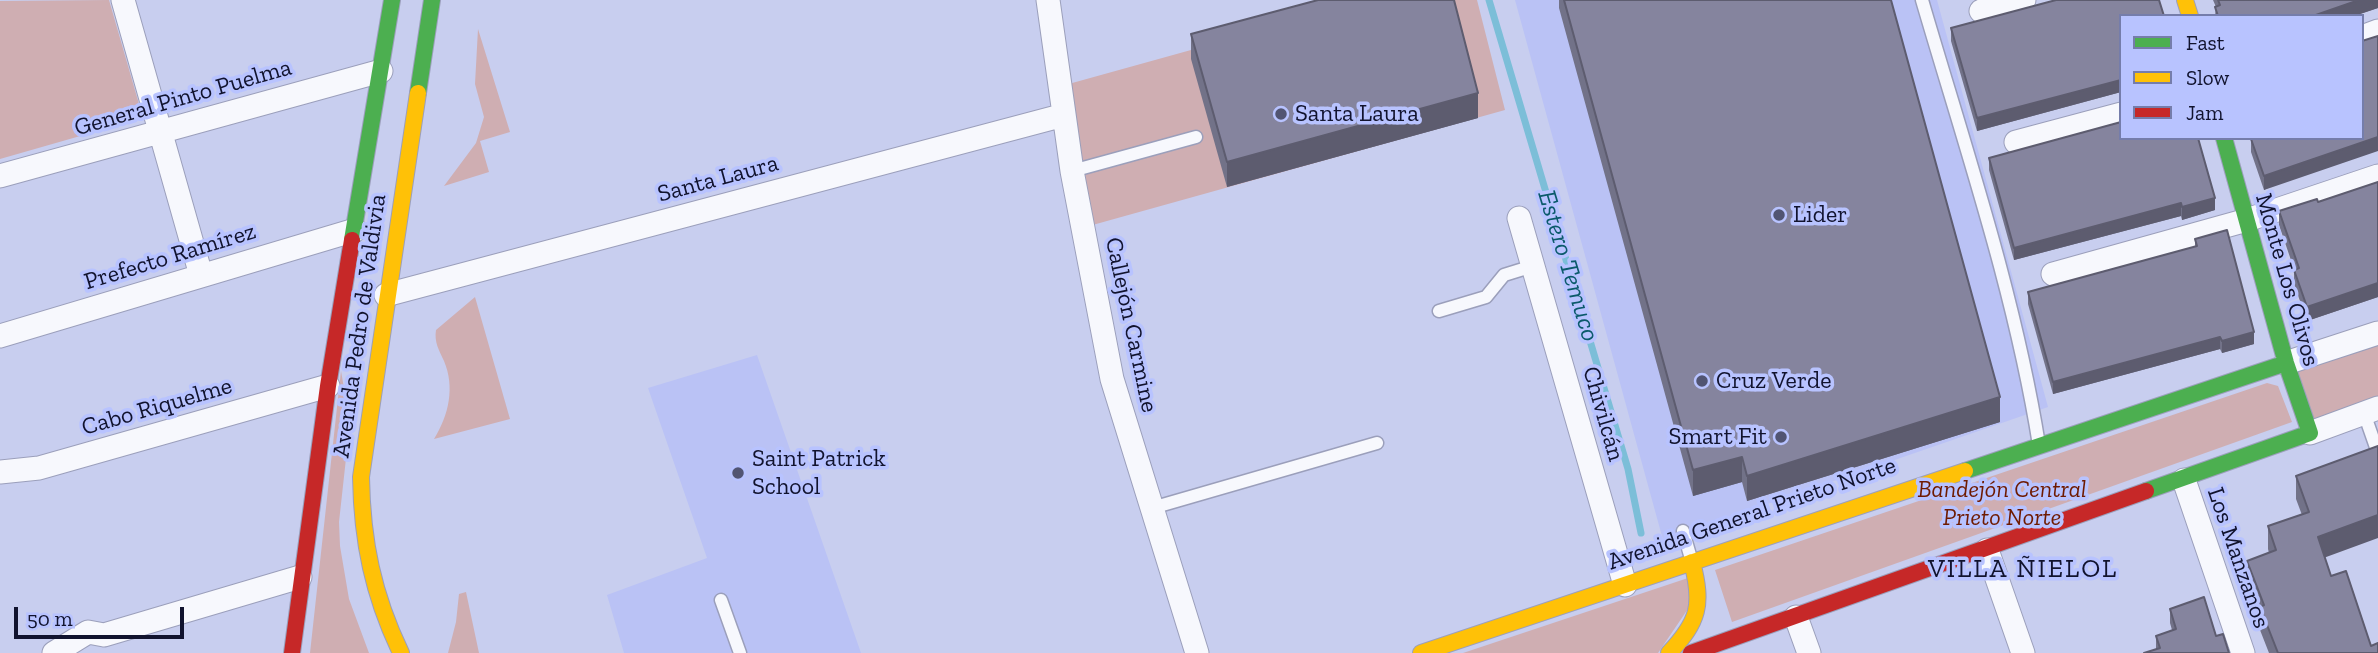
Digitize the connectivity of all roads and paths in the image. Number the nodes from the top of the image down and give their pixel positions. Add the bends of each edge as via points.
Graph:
1 (123, 0) edge
2 (392, 0) edge
3 (432, 0) edge
4 (1048, 0) edge
5 (1922, 0) edge
6 (2024, 0) edge
7 (1981, 11) dead end
8 (394, 81) junction
9 (414, 112) junction
10 (1064, 115) junction
11 (2119, 115) edge
12 (159, 131) junction
13 (1196, 137) dead end
14 (2225, 140) edge
15 (2016, 142) dead end
16 (1072, 171) junction
17 (0, 176) edge
18 (2378, 176) edge
19 (1519, 218) dead end
20 (2247, 220) junction
21 (355, 230) junction
22 (1533, 266) junction
23 (2053, 274) dead end
24 (201, 275) junction
25 (386, 295) junction
26 (1439, 311) dead end
27 (2378, 333) edge
28 (0, 336) edge
29 (2286, 363) junction
30 (328, 386) junction
31 (2371, 411) edge
32 (2309, 433) junction
33 (1377, 443) dead end
34 (2039, 446) junction
35 (2378, 453) edge
36 (0, 472) edge
37 (2184, 480) junction
38 (1152, 508) junction
39 (1683, 531) dead end
40 (1987, 550) junction
41 (1692, 562) junction
42 (300, 577) junction
43 (1625, 585) junction
44 (721, 600) dead end
45 (1796, 617) junction
46 (100, 644) edge
47 (54, 653) edge
48 (292, 653) edge
49 (401, 653) edge
50 (740, 653) edge
51 (1197, 653) edge
52 (1421, 653) edge
53 (1669, 653) edge
54 (1691, 653) edge
55 (1809, 653) edge
56 (2023, 653) edge
57 (2242, 653) edge

1 - 12 street
2 - 8 street, Avenida Pedro de Valdivia
3 - 9 street, Avenida Pedro de Valdivia
4 - 10 street, Callejón Carmine
5 - 34 lane via 2007,293
6 - 7 street
8 - 9 street
8 - 12 street, General Pinto Puelma
8 - 21 street, Avenida Pedro de Valdivia
9 - 25 street, Avenida Pedro de Valdivia
10 - 16 street, Callejón Carmine
10 - 25 street, Santa Laura
11 - 15 street
12 - 17 street, General Pinto Puelma
12 - 24 street
13 - 16 lane
14 - 20 street, Monte Los Olivos
16 - 38 street, Callejón Carmine via 1112,379
18 - 20 street
19 - 22 street, Chivilcán
20 - 23 street
20 - 29 street, Monte Los Olivos
21 - 24 street, Prefecto Ramírez
21 - 30 street, Avenida Pedro de Valdivia
22 - 26 lane via 1504,275 1486,298
22 - 43 street, Chivilcán
24 - 28 street, Prefecto Ramírez
25 - 49 street, Avenida Pedro de Valdivia via 361,477 361,525 379,612
27 - 29 street, Avenida General Prieto Norte
29 - 32 street, Monte Los Olivos
29 - 34 street, Avenida General Prieto Norte
30 - 36 street, Cabo Riquelme via 39,468
30 - 42 street, Avenida Pedro de Valdivia
31 - 32 street
31 - 35 lane
32 - 37 street
33 - 38 lane
34 - 41 street, Avenida General Prieto Norte
37 - 40 street
37 - 57 street, Los Manzanos
38 - 51 street, Callejón Carmine
39 - 41 lane
40 - 45 street
40 - 56 street
41 - 43 street, Avenida General Prieto Norte
41 - 53 street via 1699,612 1690,632
42 - 46 street
42 - 48 street, Avenida Pedro de Valdivia
43 - 52 street, Avenida General Prieto Norte
44 - 50 lane
45 - 54 street
45 - 55 street
46 - 47 street via 88,632

